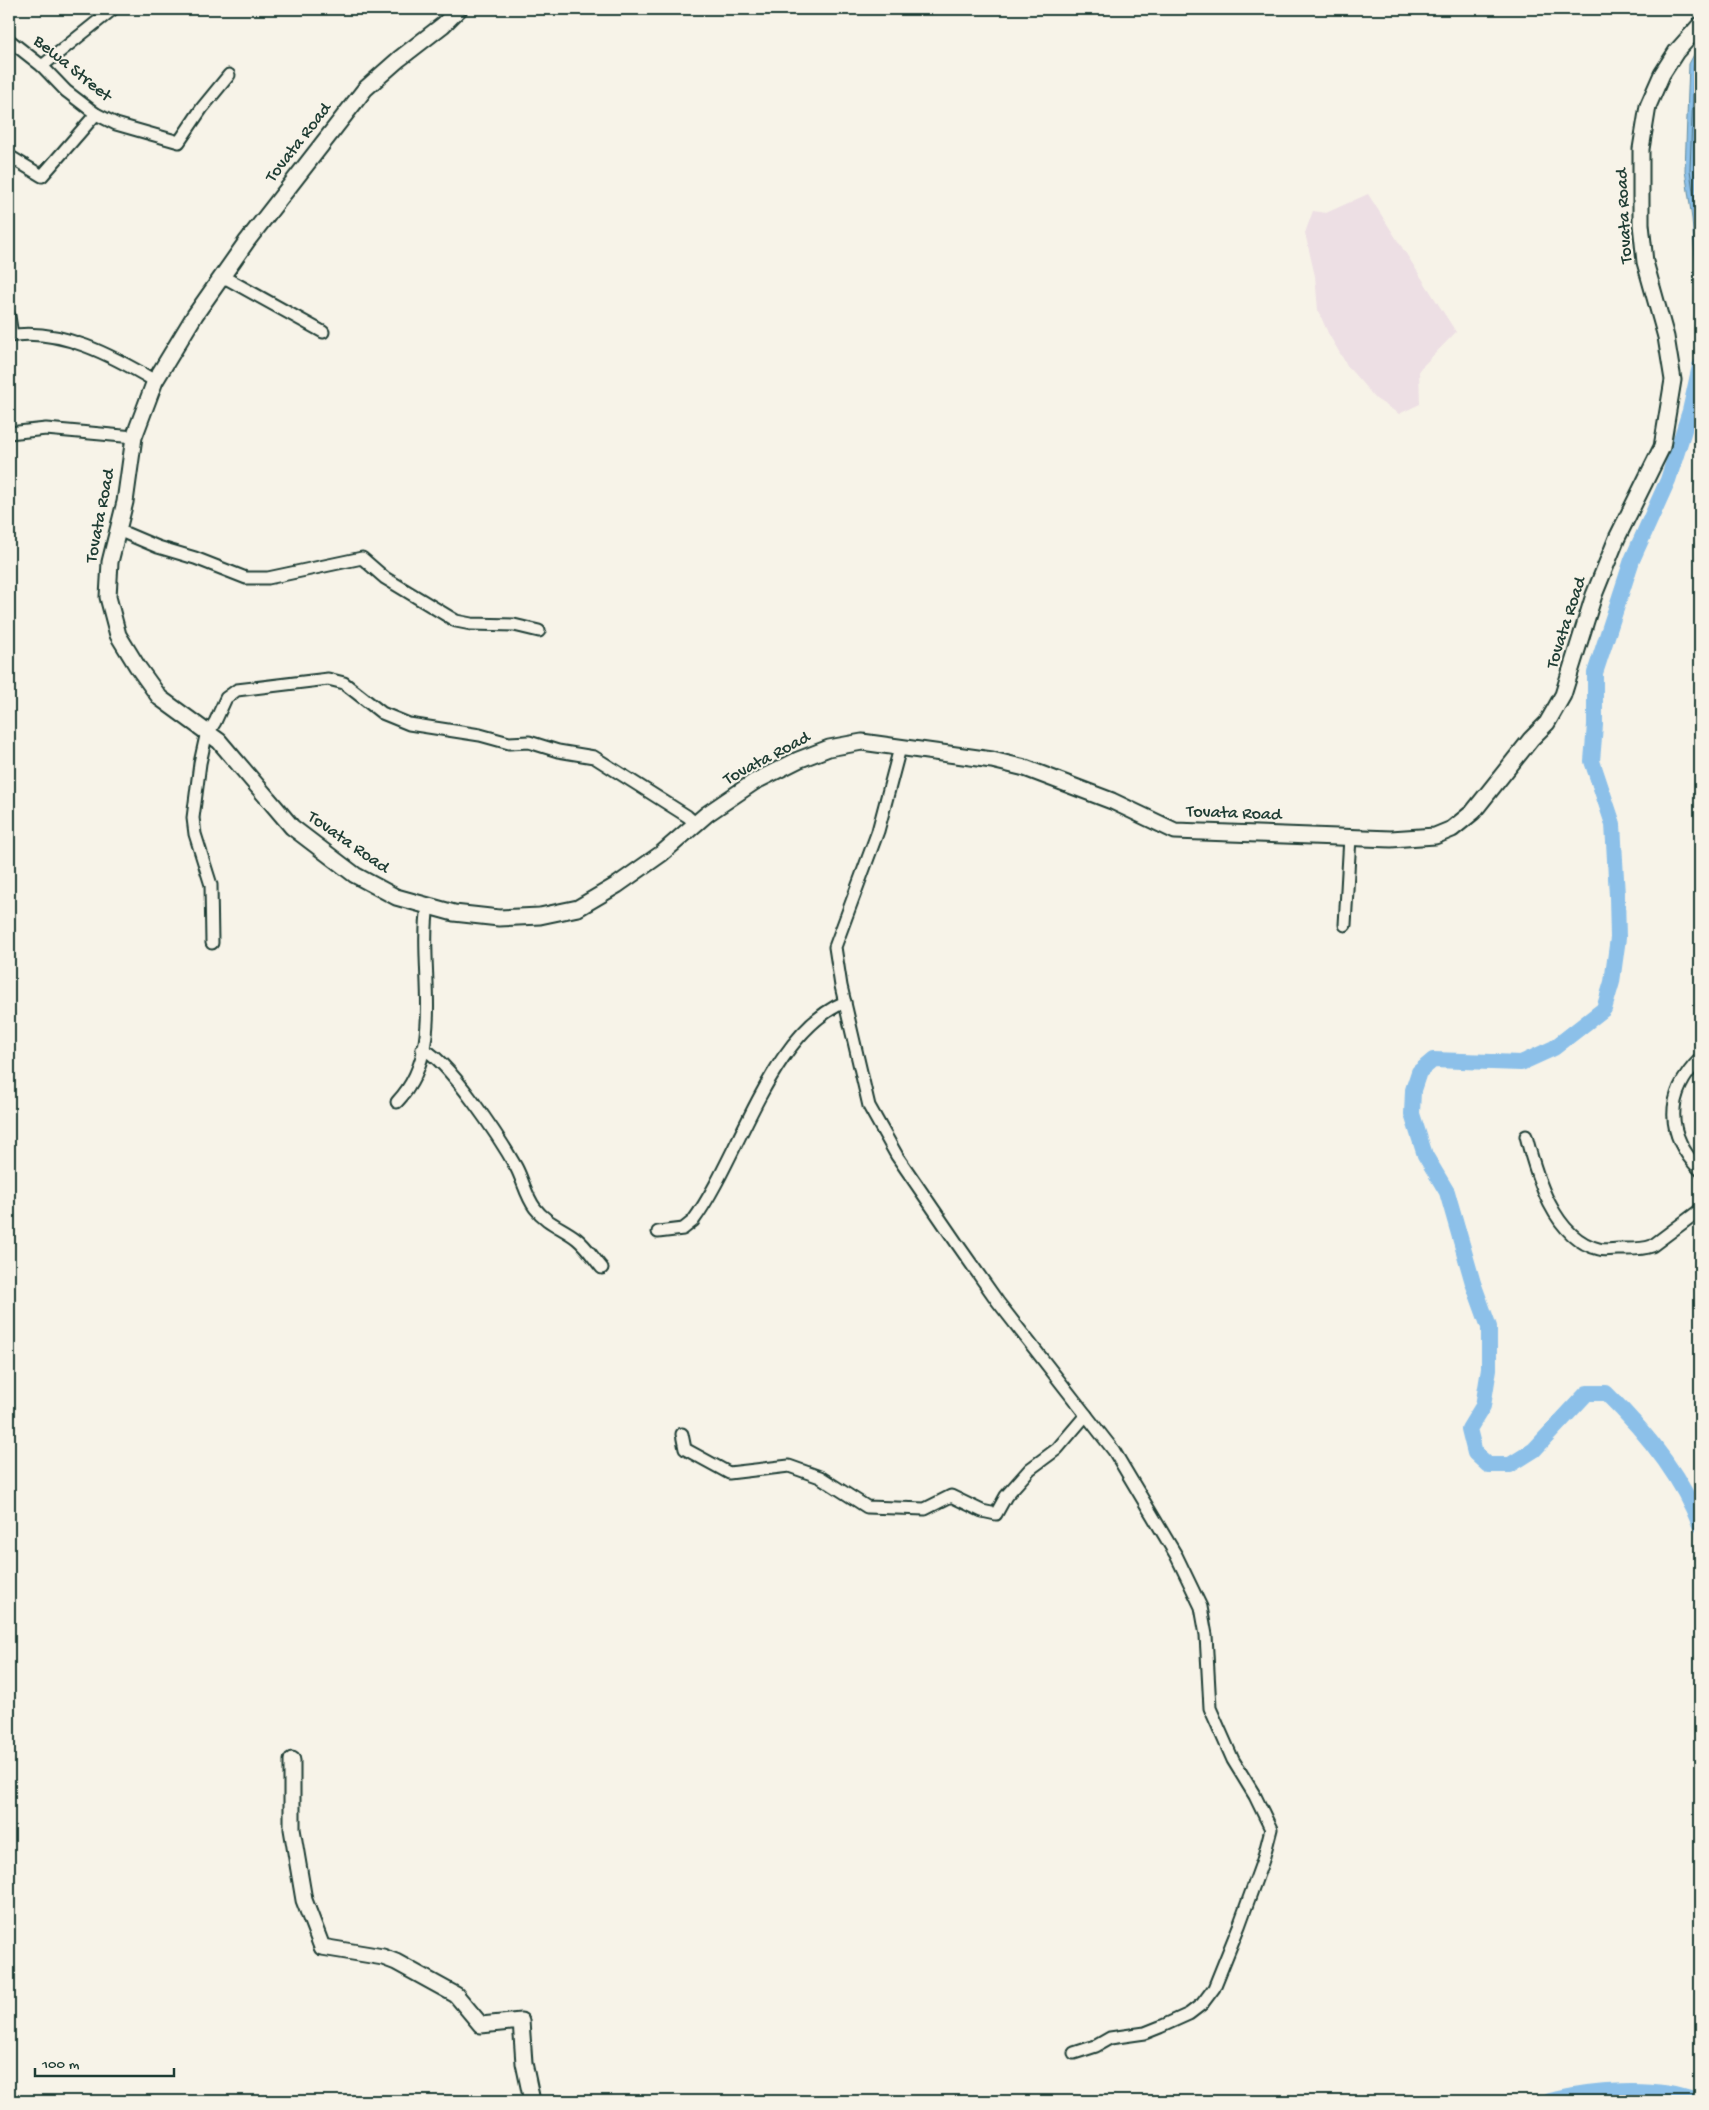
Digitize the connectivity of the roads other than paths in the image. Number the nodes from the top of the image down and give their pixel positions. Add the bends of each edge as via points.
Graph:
1 (113, 9) edge
2 (458, 9) edge
3 (1700, 25) edge
4 (9, 40) edge
5 (42, 66) junction
6 (229, 75) dead end
7 (96, 114) junction
8 (9, 156) edge
9 (222, 276) junction
10 (9, 316) edge
11 (323, 332) dead end
12 (10, 336) edge
13 (155, 381) junction
14 (9, 433) edge
15 (134, 437) junction
16 (118, 530) junction
17 (539, 631) dead end
18 (207, 732) junction
19 (900, 748) junction
20 (696, 824) junction
21 (1350, 837) junction
22 (428, 906) junction
23 (1345, 925) dead end
24 (212, 944) dead end
25 (844, 1002) junction
26 (422, 1049) junction
27 (1700, 1059) edge
28 (397, 1102) dead end
29 (1526, 1136) dead end
30 (1700, 1170) edge
31 (1700, 1210) edge
32 (658, 1232) dead end
33 (602, 1268) dead end
34 (1086, 1415) junction
35 (682, 1434) dead end
36 (292, 1760) dead end
37 (1074, 2054) dead end
38 (532, 2101) edge

1 - 5 street
2 - 9 street, Tovata Road via 365,89
3 - 21 street, Tovata Road via 1662,74 1648,106 1641,149 1645,262 1666,337 1673,380 1669,414 1662,447 1617,538 1594,595 1563,695 1547,723 1530,739 1473,812 1452,829 1435,836
4 - 5 street, Bewa Street
5 - 7 street, Bewa Street via 66,91
6 - 7 street, Bewa Street via 179,142
7 - 8 street via 42,176
9 - 11 street
9 - 13 street, Tovata Road
10 - 12 street
12 - 13 street via 68,340 103,353
13 - 15 street, Tovata Road
14 - 15 street via 46,429
15 - 16 street, Tovata Road
16 - 17 street via 246,578 268,578 362,558 392,583 456,621 514,625
16 - 18 street, Tovata Road via 110,562 108,596 118,635 160,698
18 - 20 street via 226,698 237,690 334,679 344,683 382,713 409,724 509,743 530,742 553,750 594,757
18 - 22 street, Tovata Road via 219,741 292,827 355,875 396,897
18 - 24 street via 193,818 211,885
19 - 20 street, Tovata Road via 862,742 829,748 754,782
19 - 21 street, Tovata Road via 992,760 1025,768 1112,801 1174,831
19 - 25 street via 878,832 835,947
20 - 22 street, Tovata Road via 661,854 578,908 540,916 499,918 454,913
21 - 23 street
22 - 26 street via 427,1010
25 - 32 street via 822,1015 782,1057 736,1147 693,1220 683,1229
25 - 34 street via 869,1106 896,1156 998,1302
26 - 28 street via 416,1076
26 - 33 street via 443,1063 473,1102 516,1168 534,1207 546,1220 579,1241
27 - 30 street via 1685,1077 1674,1111 1678,1143
29 - 31 street via 1536,1171 1560,1223 1579,1239 1599,1249 1644,1249 1652,1246
34 - 35 street via 1057,1449 1018,1482 996,1514 951,1496 925,1509 867,1507 820,1477 789,1466 729,1473 685,1449
34 - 37 street via 1114,1451 1176,1555 1201,1608 1206,1635 1210,1708 1233,1760 1271,1829 1239,1926 1214,1988 1202,2004 1189,2014 1145,2033 1110,2038
36 - 38 street via 292,1829 304,1900 322,1947 396,1962 456,1995 481,2025 521,2021 524,2062

